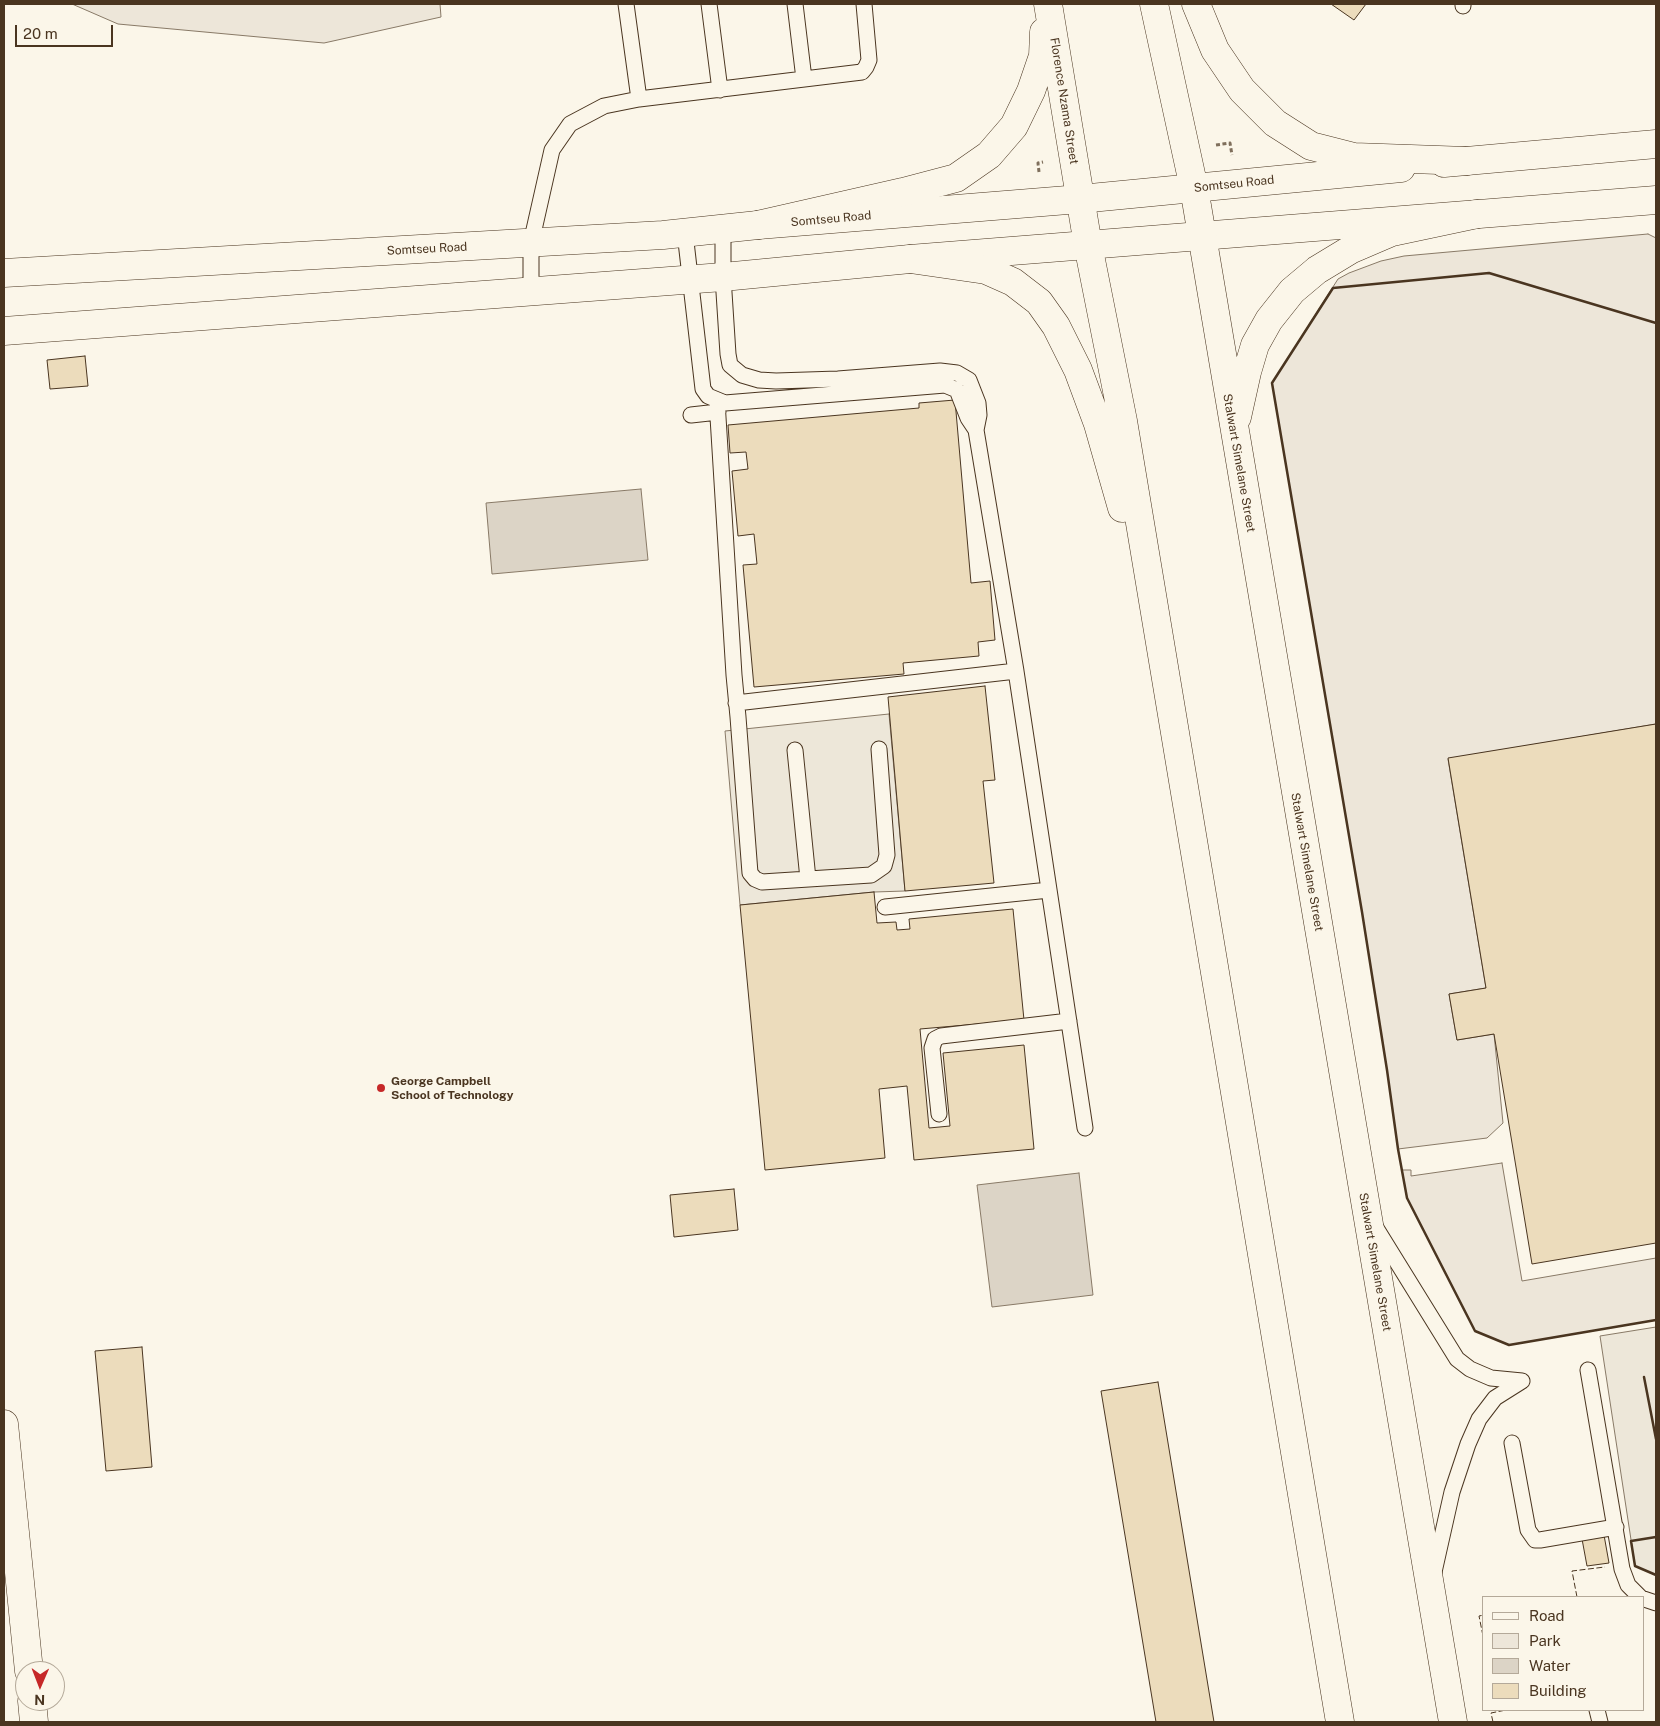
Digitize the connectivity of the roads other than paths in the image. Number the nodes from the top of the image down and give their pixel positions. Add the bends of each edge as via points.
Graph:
1 (626, 4) edge
2 (709, 4) edge
3 (795, 4) edge
4 (864, 4) edge
5 (1047, 4) edge
6 (1154, 4) edge
7 (1196, 4) edge
8 (804, 78) junction
9 (720, 90) junction
10 (639, 100) junction
11 (1656, 144) edge
12 (1467, 161) junction
13 (1194, 188) junction
14 (1080, 199) junction
15 (1656, 200) edge
16 (1476, 214) junction
17 (758, 225) junction
18 (723, 229) junction
19 (684, 233) junction
20 (1201, 235) junction
21 (531, 243) junction
22 (1088, 245) junction
23 (910, 259) junction
24 (4, 273) edge
25 (722, 276) junction
26 (689, 279) junction
27 (531, 291) junction
28 (4, 331) edge
29 (839, 387) junction
30 (717, 407) junction
31 (691, 415) dead end
32 (1234, 432) junction
33 (1158, 637) junction
34 (1016, 671) junction
35 (736, 703) junction
36 (879, 749) dead end
37 (794, 750) dead end
38 (808, 879) junction
39 (1049, 890) junction
40 (885, 907) dead end
41 (1068, 1020) junction
42 (939, 1114) dead end
43 (1085, 1128) dead end
44 (1366, 1212) junction
45 (1588, 1370) dead end
46 (4, 1424) edge
47 (1512, 1443) dead end
48 (1616, 1528) junction
49 (1430, 1589) junction
50 (1639, 1596) edge
51 (28, 1661) edge
52 (1340, 1722) edge
53 (1453, 1722) edge

1 - 10 lane
2 - 9 lane
3 - 8 lane
4 - 8 lane via 869,60 862,72
5 - 14 main road, Florence Nzama Street
5 - 17 main road via 1043,56 1031,91 1014,126 989,156 956,178
6 - 13 main road, Stalwart Simelane Street
7 - 12 main road via 1215,50 1242,90 1274,122 1311,146 1354,158
8 - 9 lane
9 - 10 lane
10 - 21 lane via 604,106 570,124 552,150
11 - 12 main road, Somtseu Road
12 - 13 main road, Somtseu Road
13 - 14 main road, Somtseu Road
13 - 20 main road, Stalwart Simelane Street
14 - 17 main road, Somtseu Road
14 - 22 main road
15 - 16 main road
16 - 20 main road
16 - 32 main road via 1392,232 1350,250 1317,270 1292,291 1269,320 1255,345
17 - 18 main road, Somtseu Road
18 - 19 main road, Somtseu Road
18 - 25 lane
19 - 21 main road, Somtseu Road
19 - 26 lane
20 - 22 main road
20 - 32 main road, Stalwart Simelane Street
21 - 24 main road, Somtseu Road
21 - 27 lane
22 - 23 main road
22 - 33 main road via 1123,421
23 - 25 main road
23 - 33 main road via 986,270 1013,282 1038,302 1056,326 1078,370 1098,424
25 - 26 main road
25 - 29 lane via 728,354 730,365 735,370 749,378
26 - 27 main road
26 - 30 lane via 703,389
27 - 28 main road
29 - 30 lane
29 - 34 lane via 945,386 957,390 976,430
30 - 31 lane
30 - 35 lane
32 - 44 main road, Stalwart Simelane Street
33 - 52 main road
34 - 35 lane
34 - 39 lane
35 - 38 lane via 750,873 762,882
36 - 38 lane via 887,855 884,866 871,875
37 - 38 lane
39 - 40 lane
39 - 41 lane
41 - 42 lane via 934,1039 932,1048
41 - 43 lane
44 - 49 main road, Stalwart Simelane Street
44 - 49 lane via 1456,1359 1491,1378 1522,1381 1495,1398 1479,1419 1452,1492
45 - 48 lane
46 - 51 main road
47 - 48 lane via 1528,1530 1535,1540
48 - 50 lane via 1625,1577
49 - 53 main road, Stalwart Simelane Street

